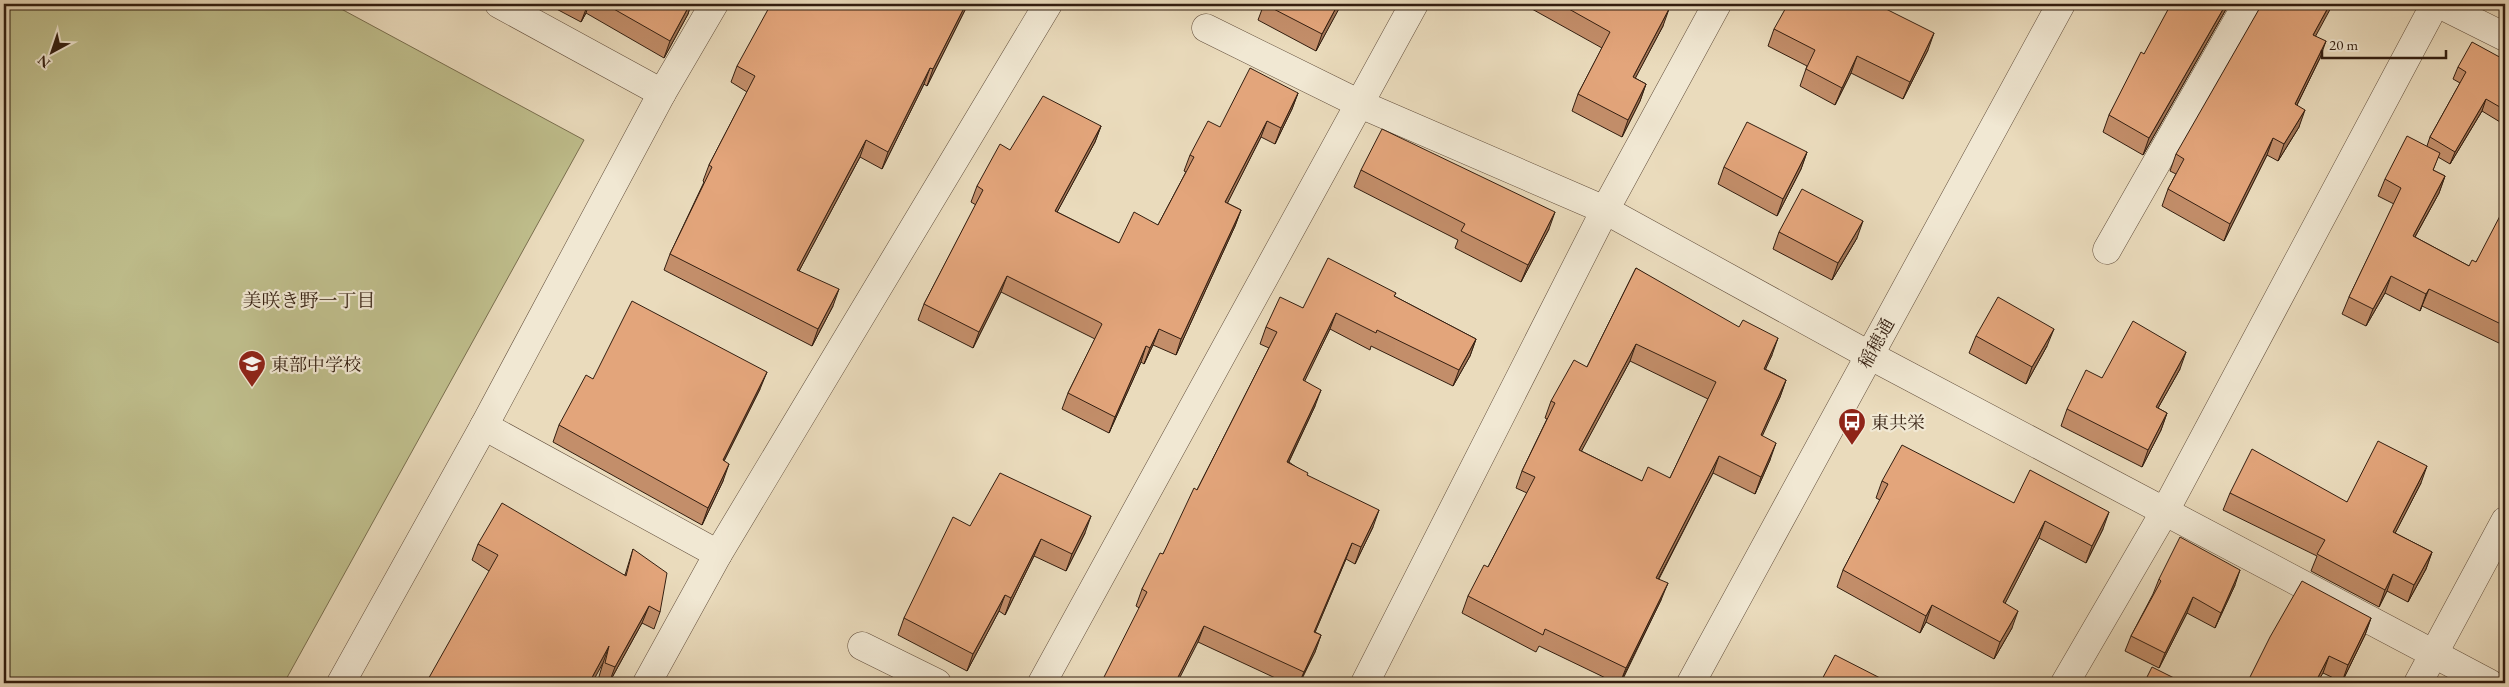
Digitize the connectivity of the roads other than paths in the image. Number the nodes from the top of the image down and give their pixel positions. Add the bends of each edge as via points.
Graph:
1 (498, 4) edge
2 (714, 4) edge
3 (1048, 4) edge
4 (1414, 4) edge
5 (1717, 4) edge
6 (2061, 4) edge
7 (2247, 4) edge
8 (2435, 4) edge
9 (2439, 4) edge
10 (1206, 28) dead end
11 (2505, 37) edge
12 (662, 93) junction
13 (1360, 104) junction
14 (1605, 210) junction
15 (2107, 250) dead end
16 (1869, 355) junction
17 (484, 426) junction
18 (2165, 511) junction
19 (2505, 521) edge
20 (718, 554) junction
21 (862, 646) dead end
22 (2434, 654) junction
23 (342, 683) edge
24 (647, 683) edge
25 (937, 683) edge
26 (1042, 683) edge
27 (1365, 683) edge
28 (1691, 683) edge
29 (2065, 683) edge
30 (2418, 683) edge
31 (2489, 683) edge

1 - 12 street
2 - 12 street
3 - 20 street
4 - 13 street
5 - 14 street
6 - 16 street, 稲穂通
7 - 15 street
8 - 18 street
9 - 11 street
10 - 13 street
12 - 17 street
13 - 14 street
13 - 26 street
14 - 16 street
14 - 27 street
16 - 18 street
16 - 28 street, 稲穂通
17 - 20 street
17 - 23 street
18 - 22 street
18 - 29 street
19 - 22 street
20 - 24 street
21 - 25 street
22 - 30 street
22 - 31 street

